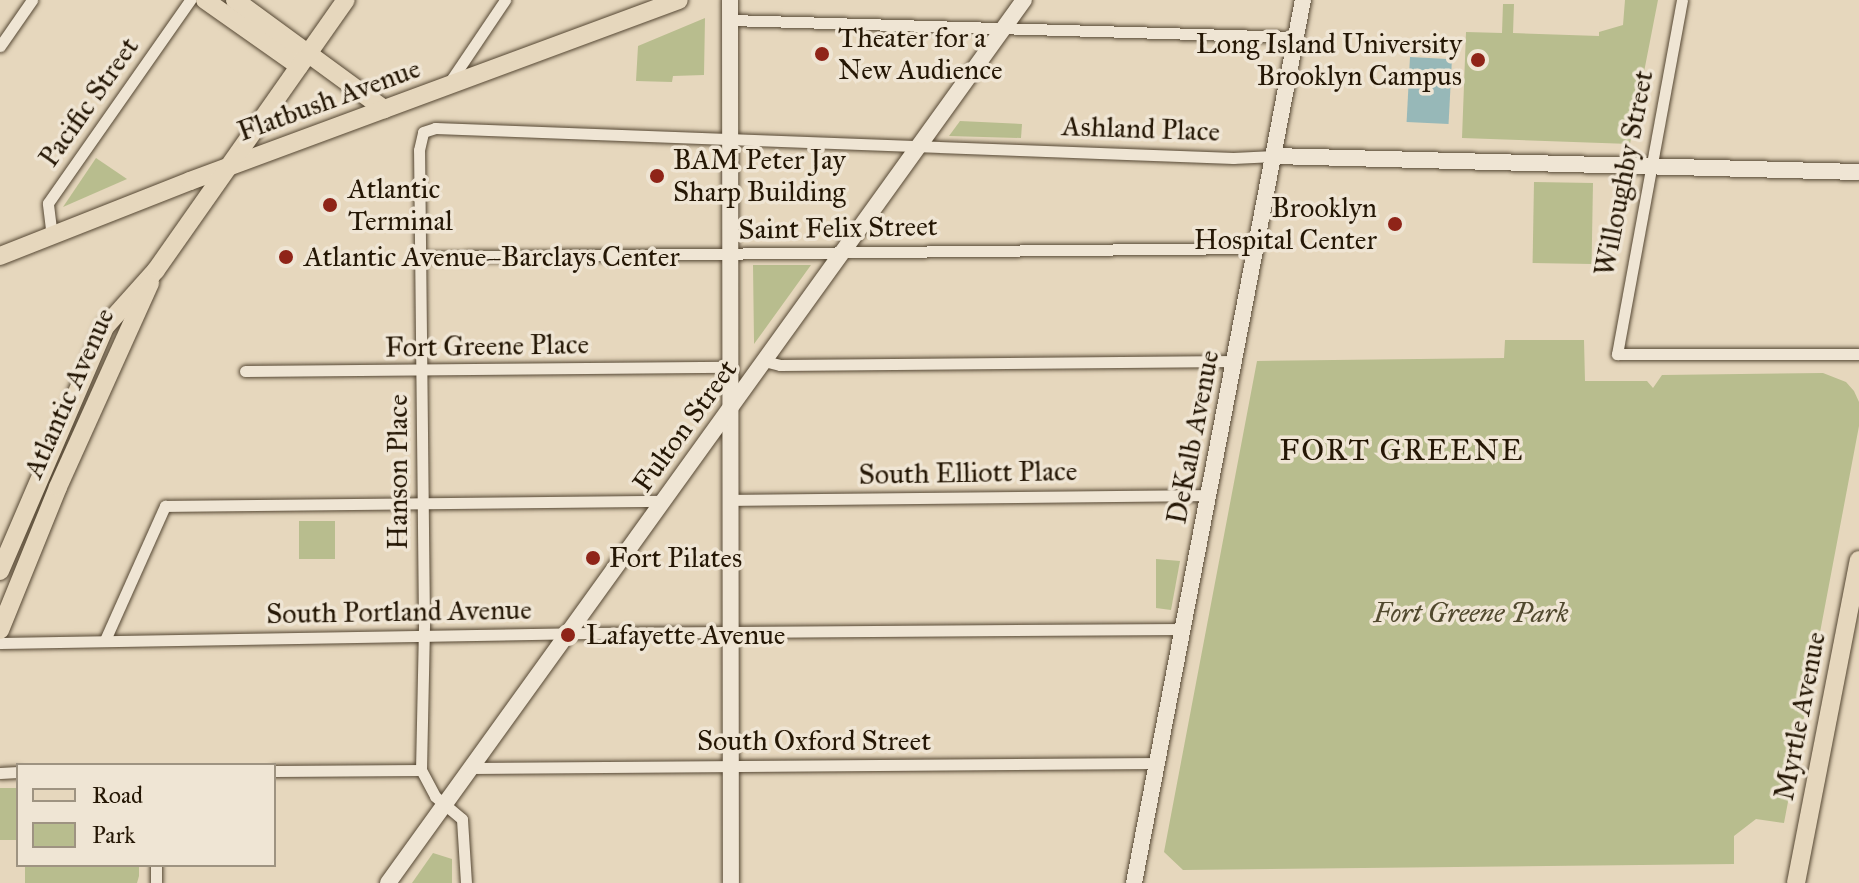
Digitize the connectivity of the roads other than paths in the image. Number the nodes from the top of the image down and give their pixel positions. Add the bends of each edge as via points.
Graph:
1 (32, 0) edge
2 (190, 0) edge
3 (205, 0) edge
4 (235, 0) edge
5 (346, 0) edge
6 (505, 0) edge
7 (679, 0) edge
8 (730, 0) edge
9 (1024, 0) edge
10 (1303, 0) edge
11 (1682, 0) edge
12 (730, 20) junction
13 (1005, 27) junction
14 (1296, 37) junction
15 (0, 46) edge
16 (304, 59) junction
17 (447, 86) junction
18 (384, 109) junction
19 (423, 132) joint
20 (731, 137) junction
21 (919, 145) junction
22 (1274, 156) junction
23 (1651, 165) junction
24 (227, 168) junction
25 (1859, 172) edge
26 (52, 237) junction
27 (1256, 248) junction
28 (844, 252) junction
29 (732, 254) junction
30 (0, 256) edge
31 (420, 257) junction
32 (156, 270) junction
33 (92, 352) junction
34 (1859, 354) edge
35 (764, 361) junction
36 (1235, 361) junction
37 (112, 362) junction
38 (730, 367) junction
39 (245, 371) dead end
40 (421, 371) junction
41 (729, 410) junction
42 (1209, 495) junction
43 (728, 500) junction
44 (663, 501) junction
45 (423, 503) junction
46 (1859, 560) edge
47 (0, 571) edge
48 (1853, 620) edge
49 (1183, 629) junction
50 (0, 630) edge
51 (728, 632) junction
52 (568, 633) junction
53 (422, 636) junction
54 (105, 640) junction
55 (0, 643) edge
56 (1158, 763) junction
57 (730, 766) junction
58 (471, 768) junction
59 (421, 770) junction
60 (276, 771) edge
61 (446, 804) junction
62 (388, 883) edge
63 (466, 883) edge
64 (731, 883) edge
65 (1134, 883) edge
66 (1796, 883) edge

1 - 15 street
2 - 26 street, Pacific Street via 48,203
3 - 16 main road
4 - 16 main road
5 - 16 main road, Atlantic Avenue
6 - 17 street
7 - 17 main road, Flatbush Avenue
8 - 12 main road
9 - 13 main road, Fulton Street
10 - 14 main road, DeKalb Avenue
11 - 23 street, Willoughby Street
12 - 13 street
12 - 20 main road
13 - 14 street
13 - 21 main road, Fulton Street
14 - 22 main road, DeKalb Avenue
16 - 18 main road
16 - 24 main road, Atlantic Avenue
17 - 18 main road, Flatbush Avenue
18 - 24 main road, Flatbush Avenue
19 - 20 street, Ashland Place via 435,128
19 - 31 street, Hanson Place
20 - 21 street, Ashland Place
20 - 29 main road
21 - 22 street, Ashland Place
21 - 28 main road, Fulton Street
22 - 23 main road, Ashland Place
22 - 27 main road, DeKalb Avenue
23 - 25 main road, Ashland Place
23 - 34 street, Willoughby Street via 1617,354
24 - 26 main road, Flatbush Avenue
24 - 32 main road, Atlantic Avenue
26 - 30 main road, Flatbush Avenue
27 - 28 street, Saint Felix Street
27 - 36 main road, DeKalb Avenue
28 - 29 street, Saint Felix Street
28 - 35 main road, Fulton Street
29 - 31 street, Saint Felix Street
29 - 38 main road
31 - 40 street, Hanson Place
32 - 33 main road, Atlantic Avenue via 110,318
32 - 37 main road, Atlantic Avenue
33 - 37 street
33 - 47 main road, Atlantic Avenue
35 - 36 street
35 - 41 main road, Fulton Street
36 - 42 main road, DeKalb Avenue
37 - 50 main road, Atlantic Avenue
38 - 40 street, Fort Greene Place
38 - 41 main road
39 - 40 street, Fort Greene Place
40 - 45 street, Hanson Place
41 - 43 main road
41 - 44 main road, Fulton Street
42 - 43 street, South Elliott Place
42 - 49 main road, DeKalb Avenue
43 - 51 main road
44 - 45 street
44 - 52 main road, Fulton Street
45 - 53 street, Hanson Place
45 - 54 street via 165,506
46 - 48 main road, Myrtle Avenue
48 - 66 main road, Myrtle Avenue
49 - 51 street, South Portland Avenue
49 - 56 main road, DeKalb Avenue
51 - 52 street, South Portland Avenue
51 - 57 main road
52 - 53 street, South Portland Avenue
52 - 58 main road, Fulton Street
53 - 54 street, South Portland Avenue
53 - 59 street, Hanson Place
54 - 55 street, South Portland Avenue
56 - 57 street, South Oxford Street
56 - 65 main road, DeKalb Avenue
57 - 58 street, South Oxford Street
57 - 64 main road
58 - 61 main road, Fulton Street
59 - 60 street
59 - 61 street via 435,796
61 - 62 main road, Fulton Street
61 - 63 street via 465,825

